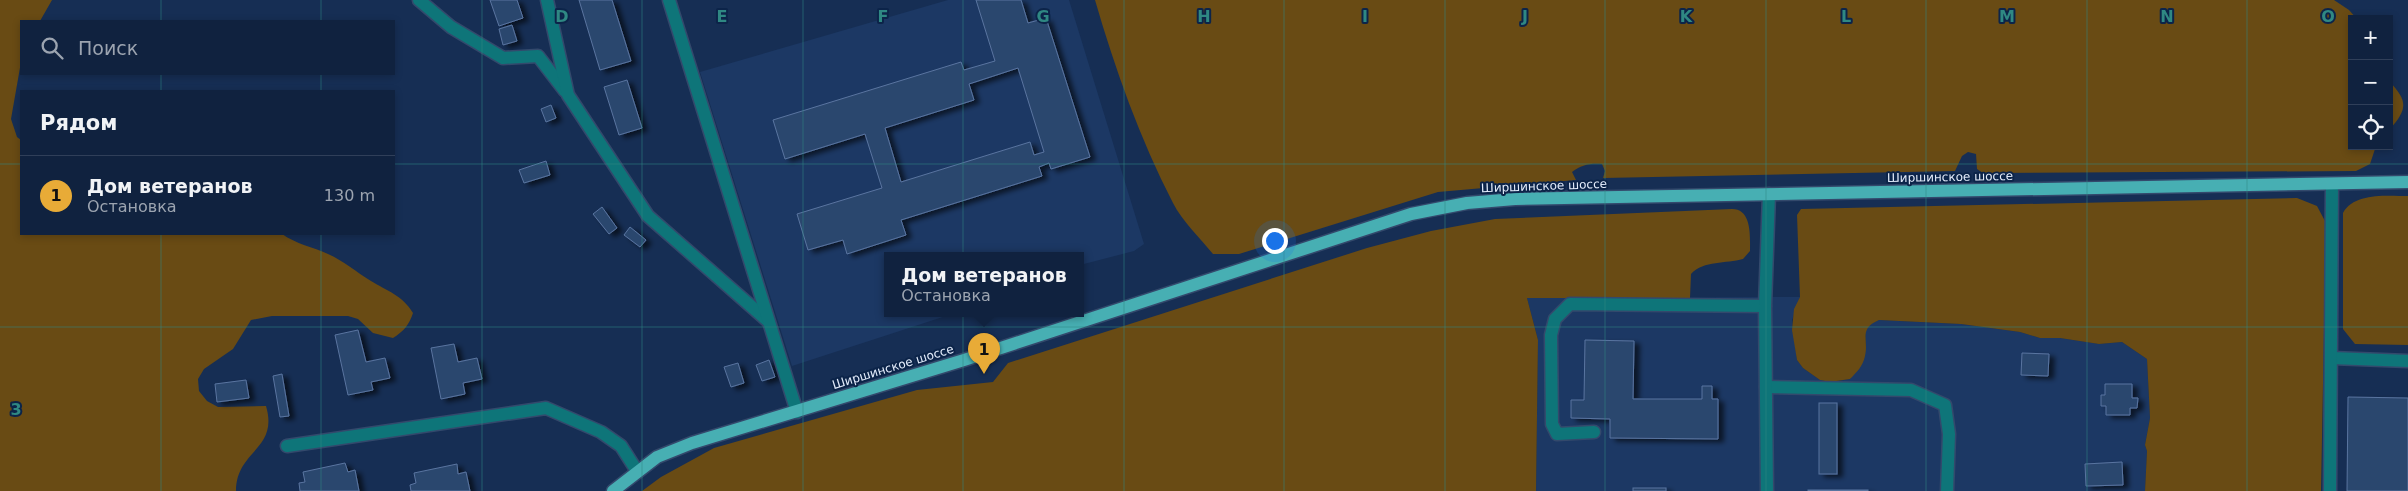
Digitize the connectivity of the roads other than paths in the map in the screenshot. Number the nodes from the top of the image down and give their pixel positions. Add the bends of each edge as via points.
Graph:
1 (419, 0) edge
2 (547, 0) edge
3 (669, 0) edge
4 (568, 95) junction
5 (2408, 182) edge
6 (2332, 184) junction
7 (1769, 194) junction
8 (1766, 306) junction
9 (768, 321) junction
10 (2332, 358) junction
11 (2408, 361) edge
12 (1766, 388) junction
13 (796, 412) junction
14 (1594, 432) dead end
15 (287, 446) dead end
16 (637, 471) junction
17 (613, 491) edge
18 (1767, 491) edge
19 (1947, 491) edge
20 (2330, 491) edge

1 - 4 lane via 451,26 503,58 538,56
2 - 4 lane
3 - 9 lane
4 - 9 lane via 648,216
5 - 6 main road, Ширшинское шоссе
6 - 7 main road, Ширшинское шоссе
6 - 10 lane
7 - 8 lane
7 - 13 main road, Ширшинское шоссе via 1515,199 1467,203 1412,214
8 - 12 lane
8 - 14 lane via 1570,304 1556,319 1551,336 1552,424 1557,434
9 - 13 lane
10 - 11 lane
10 - 20 lane
12 - 18 lane
12 - 19 lane via 1910,390 1945,405 1949,434
13 - 16 main road, Ширшинское шоссе via 692,443 657,457
15 - 16 lane via 546,408 601,432 621,446
16 - 17 main road, Ширшинское шоссе

